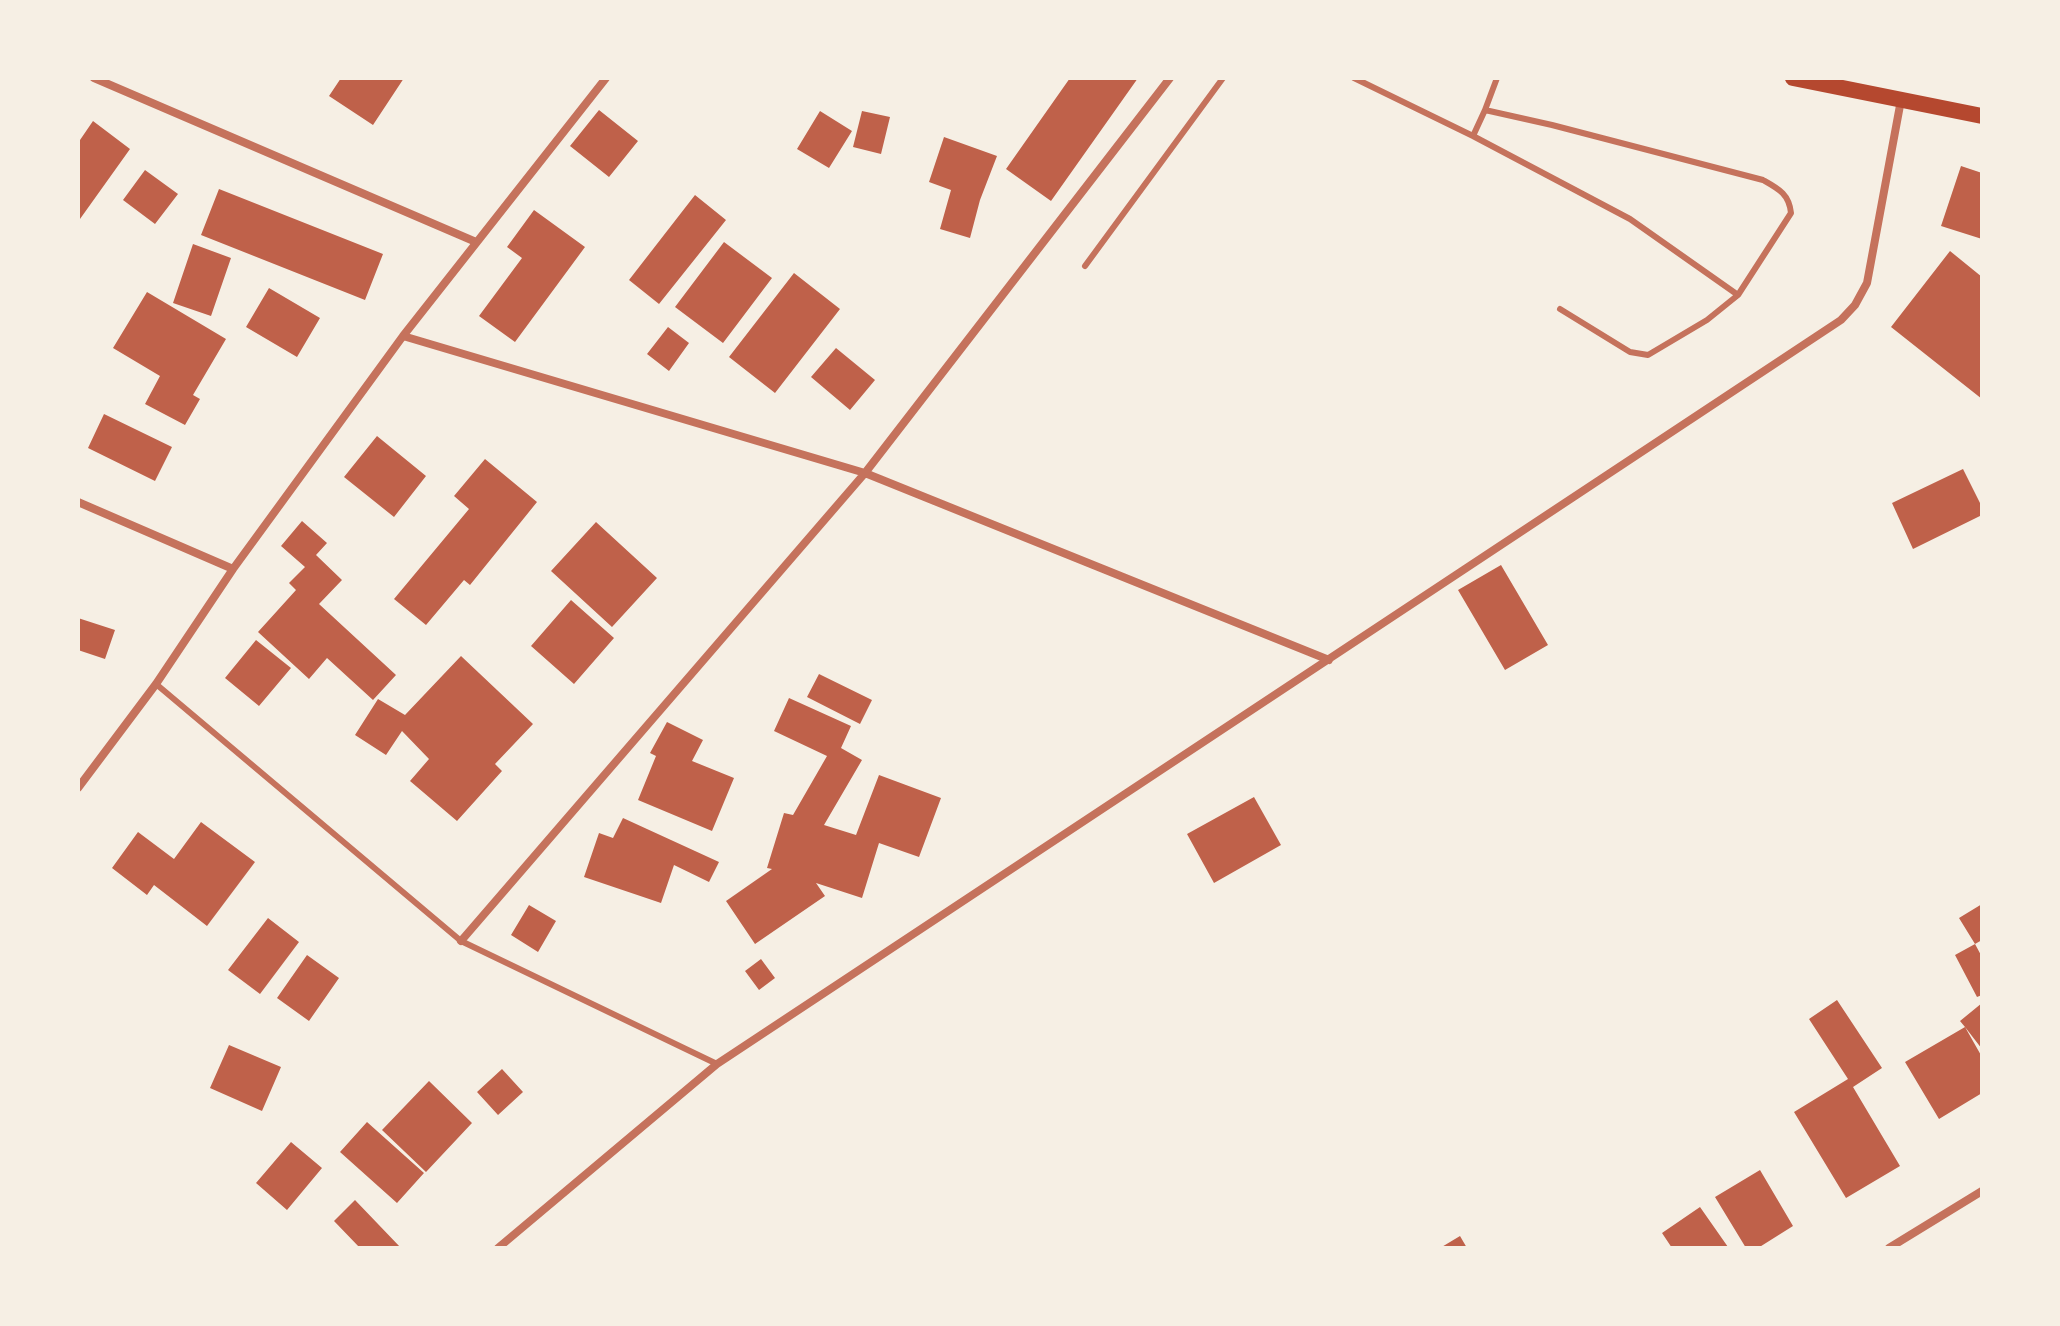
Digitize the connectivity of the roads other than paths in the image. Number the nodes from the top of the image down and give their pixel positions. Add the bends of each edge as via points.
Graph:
1 (94, 78) edge
2 (606, 78) edge
3 (1170, 78) edge
4 (1223, 78) edge
5 (1354, 78) edge
6 (1497, 78) edge
7 (1793, 78) edge
8 (1901, 99) junction
9 (1485, 110) junction
10 (1982, 116) edge
11 (1473, 136) junction
12 (476, 242) junction
13 (1085, 266) dead end
14 (1738, 295) junction
15 (1560, 309) dead end
16 (403, 336) junction
17 (865, 473) junction
18 (78, 502) edge
19 (233, 569) junction
20 (1329, 660) junction
21 (156, 684) junction
22 (78, 788) edge
23 (461, 941) junction
24 (717, 1064) junction
25 (1982, 1191) edge
26 (498, 1248) edge
27 (1889, 1248) edge

1 - 12 street
2 - 12 street
3 - 17 street
4 - 13 lane
5 - 11 lane
6 - 9 lane
7 - 8 main road
8 - 10 main road
8 - 20 street via 1867,283 1841,320
9 - 11 lane
9 - 14 lane via 1763,180 1781,190 1791,213
11 - 14 lane via 1630,219
12 - 16 street
14 - 15 lane via 1648,355 1630,352
16 - 17 street
16 - 19 street
17 - 20 street
17 - 23 street
18 - 19 street
19 - 21 street
20 - 24 street
21 - 22 street
21 - 23 lane
23 - 24 lane
24 - 26 street
25 - 27 street

